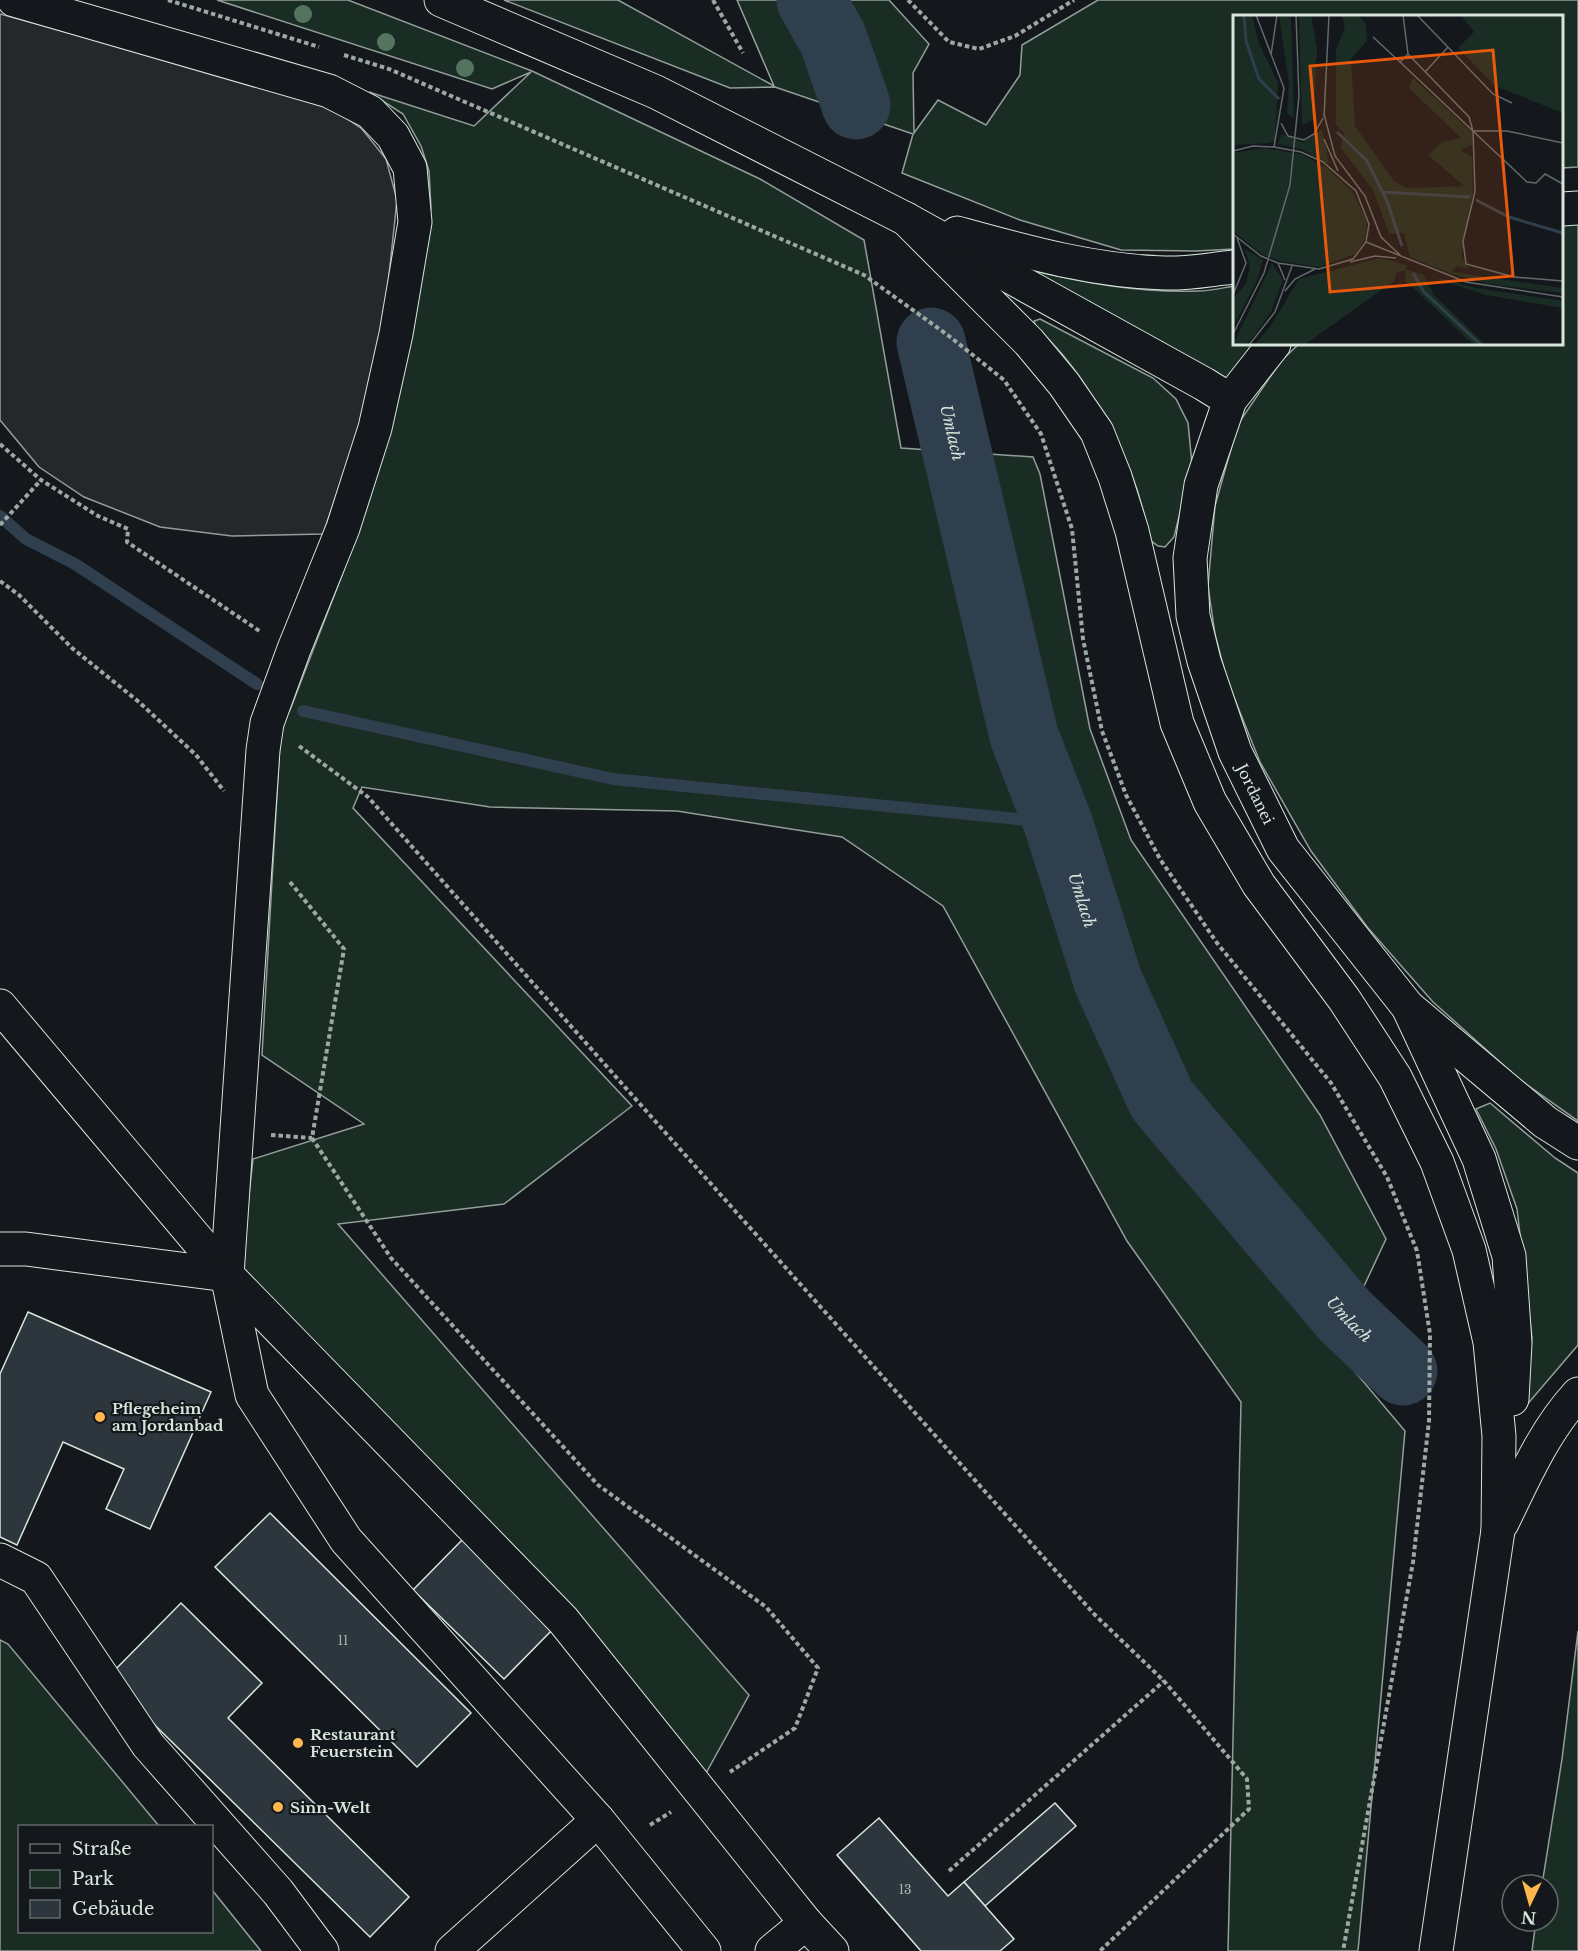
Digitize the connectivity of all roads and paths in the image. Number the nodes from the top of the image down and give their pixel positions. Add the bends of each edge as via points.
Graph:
1 (14, 0) edge
2 (168, 0) edge
3 (441, 0) edge
4 (713, 0) edge
5 (908, 0) edge
6 (1074, 0) edge
7 (323, 49) dead end
8 (334, 52) dead end
9 (743, 53) dead end
10 (1578, 208) edge
11 (1563, 209) edge
12 (906, 219) junction
13 (1233, 267) edge
14 (1273, 345) edge
15 (1230, 400) junction
16 (0, 444) edge
17 (41, 480) junction
18 (0, 525) edge
19 (0, 581) edge
20 (294, 649) junction
21 (267, 723) junction
22 (258, 834) junction
23 (0, 1006) edge
24 (1408, 1007) junction
25 (1578, 1143) edge
26 (0, 1249) edge
27 (227, 1275) junction
28 (1578, 1394) edge
29 (1498, 1530) junction
30 (0, 1560) edge
31 (1164, 1681) junction
32 (701, 1791) junction
33 (666, 1816) dead end
34 (598, 1820) junction
35 (949, 1871) dead end
36 (806, 1923) junction
37 (322, 1951) edge
38 (452, 1951) edge
39 (704, 1951) edge
40 (772, 1951) edge
41 (832, 1951) edge
42 (1100, 1951) edge
43 (1343, 1951) edge
44 (1436, 1951) edge

1 - 20 main road via 329,91 370,112 393,136 410,168 415,222 375,428 343,528
2 - 7 path
3 - 12 main road via 657,92
4 - 9 path
5 - 6 path via 949,42 979,49 1015,36
8 - 43 path via 389,69 864,275 1004,380 1041,434 1072,529 1083,639 1102,731 1126,795 1160,860 1217,942 1331,1083 1388,1177 1417,1251 1430,1335 1427,1432 1413,1562
10 - 11 main road
12 - 13 main road via 1088,266 1167,273
12 - 15 main road
12 - 29 main road via 1029,342 1097,432 1132,531 1176,723 1210,802 1259,885 1344,999 1395,1077 1437,1162 1469,1250 1490,1342 1499,1436
14 - 15 main road, Jordanei
15 - 24 main road, Jordanei via 1201,485 1190,558 1193,616 1204,661 1235,752 1283,849
16 - 17 path
17 - 18 path
17 - 20 path via 98,516 128,529 126,542
19 - 22 path via 196,755
20 - 21 main road
21 - 22 main road
21 - 31 path via 368,796 1095,1615
22 - 27 main road
22 - 32 path via 292,885 344,949 312,1138 391,1258 598,1485 766,1607 818,1668 795,1728
23 - 27 main road
24 - 25 main road, Jordanei via 1545,1122
24 - 29 main road via 1479,1159 1509,1256 1515,1343 1509,1450
26 - 27 main road
27 - 32 main road via 563,1620
27 - 34 main road via 252,1395 346,1540
28 - 29 main road via 1536,1454
29 - 44 main road
30 - 37 main road via 36,1578 148,1745 278,1892
31 - 35 path
31 - 42 path via 1247,1779 1249,1809
32 - 33 path
32 - 36 main road
34 - 38 main road
34 - 39 main road
36 - 40 main road
36 - 41 main road

